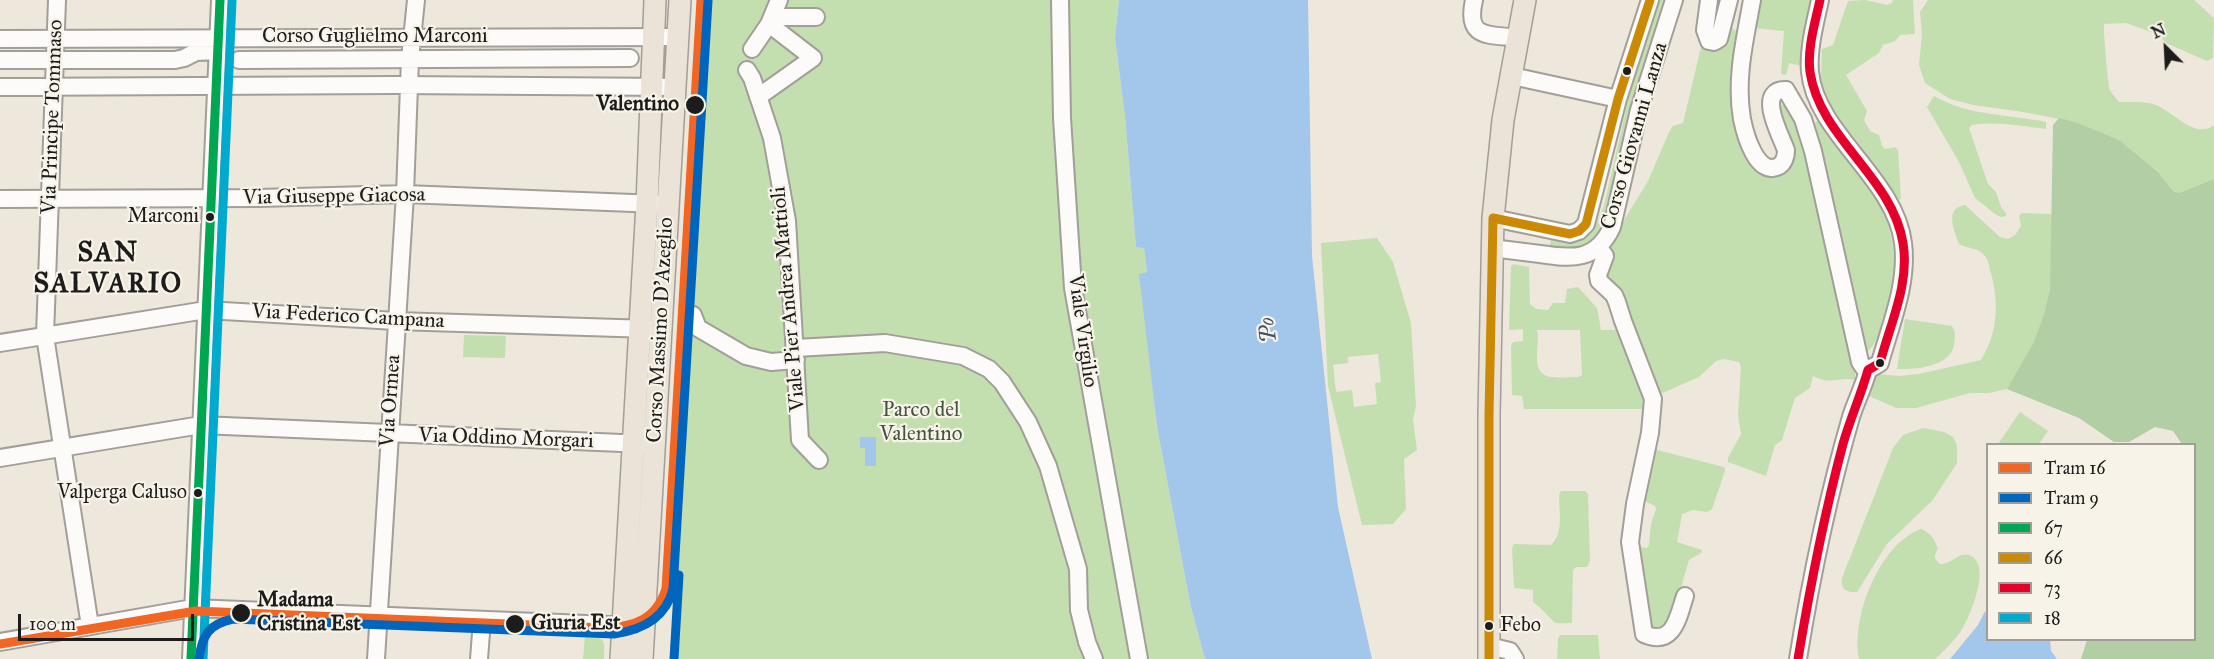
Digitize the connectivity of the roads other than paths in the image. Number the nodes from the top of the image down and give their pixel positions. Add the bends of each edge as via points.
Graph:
1 (57, 0) edge
2 (220, 0) edge
3 (416, 0) edge
4 (655, 0) edge
5 (680, 0) edge
6 (779, 0) edge
7 (1060, 0) edge
8 (1474, 0) edge
9 (1525, 0) edge
10 (1650, 0) edge
11 (1674, 0) edge
12 (1708, 0) edge
13 (1729, 0) edge
14 (1752, 0) edge
15 (1820, 0) edge
16 (816, 17) dead end
17 (771, 20) junction
18 (653, 36) junction
19 (412, 37) junction
20 (678, 37) junction
21 (56, 38) junction
22 (1519, 38) junction
23 (0, 39) edge
24 (218, 44) junction
25 (752, 49) dead end
26 (630, 58) dead end
27 (410, 59) junction
28 (0, 60) edge
29 (56, 60) junction
30 (239, 60) dead end
31 (747, 70) dead end
32 (1512, 76) junction
33 (54, 86) junction
34 (216, 86) junction
35 (409, 86) junction
36 (0, 87) edge
37 (651, 87) junction
38 (675, 87) junction
39 (758, 96) junction
40 (1618, 99) junction
41 (405, 194) junction
42 (211, 198) junction
43 (0, 199) edge
44 (49, 199) junction
45 (658, 204) junction
46 (1493, 218) junction
47 (1547, 230) junction
48 (1598, 247) junction
49 (1492, 248) junction
50 (1542, 255) junction
51 (206, 310) junction
52 (693, 315) dead end
53 (396, 321) junction
54 (639, 328) junction
55 (662, 329) junction
56 (45, 336) junction
57 (0, 343) edge
58 (796, 354) junction
59 (1869, 369) junction
60 (201, 426) junction
61 (389, 434) junction
62 (633, 443) junction
63 (655, 444) junction
64 (63, 447) junction
65 (0, 458) edge
66 (819, 460) dead end
67 (1685, 596) dead end
68 (193, 608) junction
69 (377, 616) junction
70 (482, 620) junction
71 (90, 626) junction
72 (633, 626) junction
73 (0, 642) edge
74 (1489, 652) edge
75 (1138, 658) edge
76 (191, 659) edge
77 (376, 659) edge
78 (479, 659) edge
79 (621, 659) edge
80 (642, 659) edge
81 (1094, 659) edge
82 (1515, 659) edge
83 (1798, 659) edge

1 - 21 street, Via Principe Tommaso
2 - 24 street
3 - 19 street, Via Ormea
4 - 18 main road, Corso Massimo D'Azeglio
5 - 20 main road, Corso Massimo D'Azeglio
6 - 17 street
7 - 75 street, Viale Virgilio via 1062,118 1073,288
8 - 22 street via 1474,27 1479,33
9 - 22 main road
10 - 40 street, Corso Giovanni Lanza
11 - 48 street, Corso Giovanni Lanza via 1640,110 1612,227
12 - 13 street via 1706,36 1714,42 1719,39
14 - 59 street via 1740,68 1742,119 1760,164 1774,168 1782,164 1786,150 1770,107 1772,98 1786,90 1800,112 1813,151 1860,362
15 - 59 street via 1810,51 1815,95 1894,211 1902,241 1905,266 1900,294 1880,363
16 - 17 street
17 - 25 street
17 - 39 street via 816,58
18 - 19 street, Corso Guglielmo Marconi
18 - 20 street, Corso Guglielmo Marconi
18 - 37 main road, Corso Massimo D'Azeglio
19 - 24 street, Corso Guglielmo Marconi
19 - 27 street, Via Ormea
20 - 38 main road, Corso Massimo D'Azeglio
21 - 23 street, Corso Guglielmo Marconi
21 - 24 street, Corso Guglielmo Marconi
21 - 29 street, Via Principe Tommaso
22 - 32 main road
24 - 29 street, Corso Guglielmo Marconi via 175,60
24 - 34 street
26 - 27 street
27 - 30 street
27 - 35 street, Via Ormea
28 - 29 street, Corso Guglielmo Marconi
29 - 33 street, Via Principe Tommaso
31 - 39 street, Viale Pier Andrea Mattioli
32 - 40 street
32 - 46 main road via 1503,120
33 - 34 street
33 - 36 street
33 - 44 street, Via Principe Tommaso
34 - 35 street
34 - 42 street
35 - 37 street
35 - 41 street, Via Ormea
37 - 38 street
37 - 45 main road, Corso Massimo D'Azeglio
38 - 45 main road, Corso Massimo D'Azeglio
39 - 58 street, Viale Pier Andrea Mattioli via 772,138 787,221
40 - 47 street, Corso Giovanni Lanza via 1586,224 1570,234
41 - 42 street, Via Giuseppe Giacosa
41 - 45 street, Via Giuseppe Giacosa
41 - 53 street, Via Ormea
42 - 44 street, Via Giuseppe Giacosa
42 - 51 street
43 - 44 street, Via Giuseppe Giacosa
44 - 56 street, Via Principe Tommaso
45 - 54 main road, Corso Massimo D'Azeglio
45 - 55 main road, Corso Massimo D'Azeglio
46 - 47 street, Corso Giovanni Lanza
46 - 49 main road
47 - 50 street
48 - 50 street, Corso Giovanni Lanza via 1571,258
48 - 67 street via 1605,256 1599,281 1614,295 1653,399 1630,542 1644,633 1653,638 1674,629
49 - 50 street, Corso Giovanni Lanza
49 - 74 main road
51 - 53 street, Via Federico Campana
51 - 56 street, Via Federico Campana
51 - 60 street
52 - 58 street via 698,328 746,356 771,362
53 - 54 street, Via Federico Campana
53 - 61 street, Via Ormea
54 - 55 street, Via Federico Campana
54 - 62 main road, Corso Massimo D'Azeglio
55 - 63 main road, Corso Massimo D'Azeglio
56 - 57 street, Via Federico Campana
56 - 64 street, Via Principe Tommaso
58 - 66 street, Viale Pier Andrea Mattioli via 801,440
58 - 81 street via 885,343 963,356 989,369 1002,382 1028,422 1048,466 1078,569 1079,610
59 - 83 street via 1838,468
60 - 61 street, Via Oddino Morgari
60 - 64 street, Via Oddino Morgari
60 - 68 street
61 - 62 street, Via Oddino Morgari
61 - 69 street, Via Ormea
62 - 63 street, Via Oddino Morgari
62 - 72 main road, Corso Massimo D'Azeglio
63 - 72 main road, Corso Massimo D'Azeglio
64 - 65 street, Via Oddino Morgari
64 - 71 street, Via Principe Tommaso
68 - 69 street
68 - 71 street
68 - 76 street
69 - 70 street
69 - 77 street, Via Ormea
70 - 72 street
70 - 78 street
71 - 73 street
72 - 79 main road, Corso Massimo D'Azeglio
72 - 80 main road, Corso Massimo D'Azeglio
74 - 82 street via 1510,651

